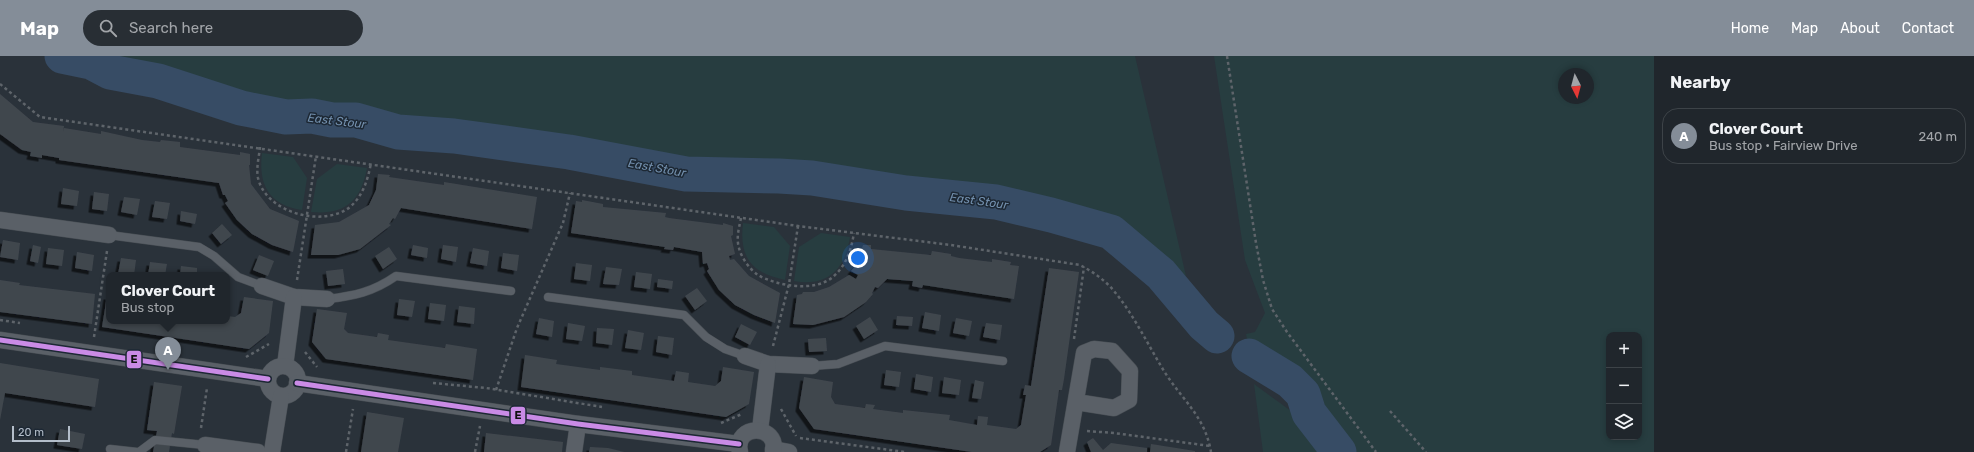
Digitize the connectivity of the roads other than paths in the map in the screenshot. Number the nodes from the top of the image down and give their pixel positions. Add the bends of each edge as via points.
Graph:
1 (0, 220) edge
2 (109, 235) joint
3 (262, 286) joint
4 (511, 291) dead end
5 (294, 297) junction
6 (548, 297) dead end
7 (326, 299) joint
8 (0, 340) edge
9 (745, 356) joint
10 (1003, 361) dead end
11 (768, 364) junction
12 (285, 366) junction
13 (812, 366) joint
14 (268, 379) junction
15 (298, 383) junction
16 (281, 396) junction
17 (1076, 402) dead end
18 (578, 424) junction
19 (760, 430) junction
20 (202, 444) joint
21 (740, 448) edge
22 (110, 449) dead end
23 (778, 451) edge
24 (138, 452) edge
25 (258, 452) edge
26 (272, 452) edge
27 (574, 452) edge
28 (1067, 452) edge

1 - 2 street
2 - 3 lane via 198,247 214,256 238,277
3 - 5 street
4 - 7 lane via 396,276 379,288 351,296
5 - 7 street
5 - 12 street
6 - 9 lane via 684,315 706,337 725,349
8 - 14 street
9 - 11 street
10 - 13 lane via 885,346 838,364
11 - 13 street
11 - 19 street
12 - 14 street via 272,370
12 - 15 street via 296,374
14 - 16 street via 269,388
15 - 16 street via 290,394
15 - 18 street
16 - 26 street
17 - 28 street
18 - 21 street
18 - 27 street
19 - 21 street via 744,435
19 - 23 street via 768,435
20 - 24 lane via 155,440
20 - 25 street
22 - 24 lane

